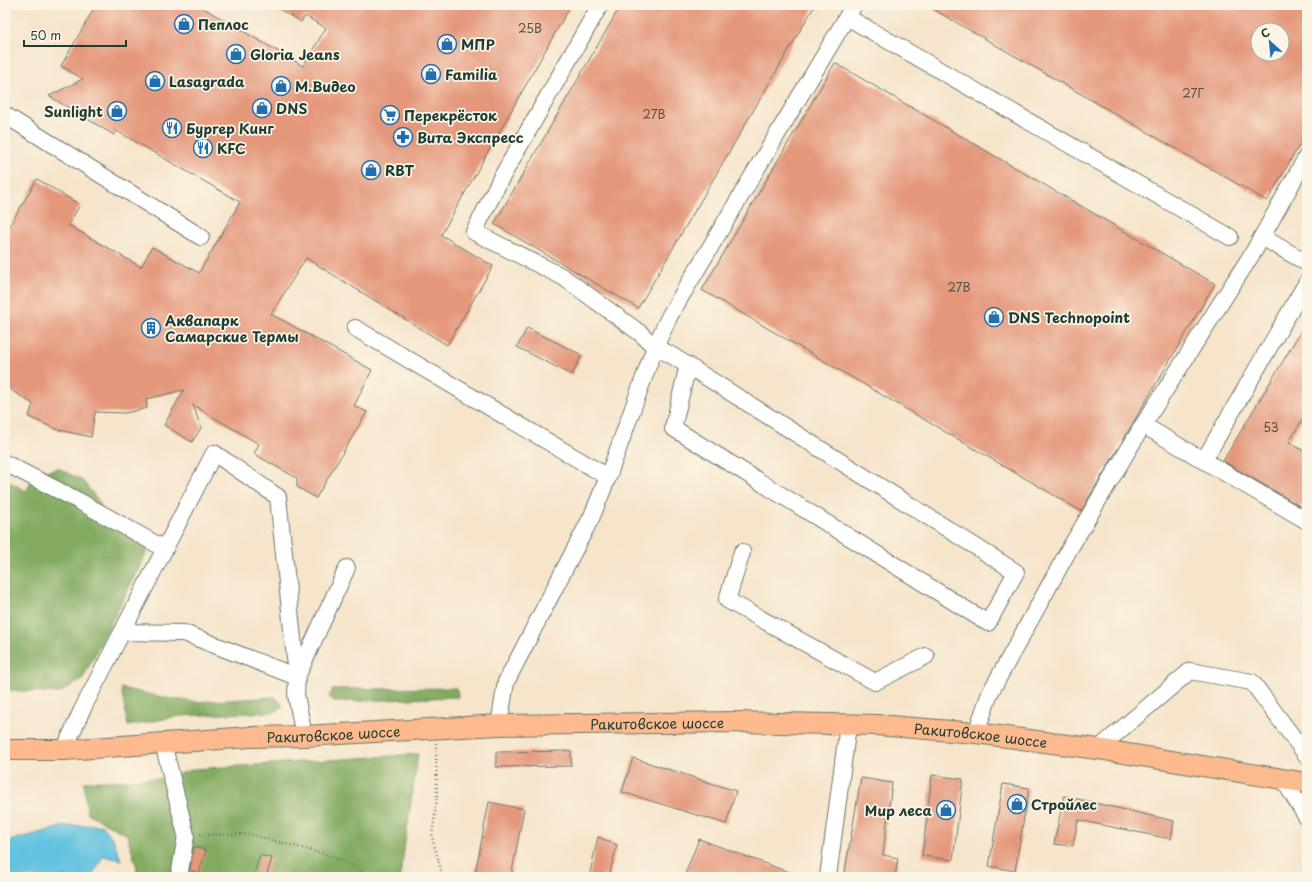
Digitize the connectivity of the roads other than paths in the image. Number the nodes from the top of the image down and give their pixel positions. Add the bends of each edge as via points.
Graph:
1 (600, 5) edge
2 (850, 11) edge
3 (5, 115) edge
4 (1307, 156) edge
5 (201, 236) dead end
6 (1230, 237) dead end
7 (1262, 237) junction
8 (1307, 263) edge
9 (1307, 282) edge
10 (355, 328) dead end
11 (655, 347) junction
12 (688, 366) junction
13 (1143, 425) junction
14 (1204, 460) junction
15 (5, 463) edge
16 (608, 477) junction
17 (1307, 520) edge
18 (165, 549) junction
19 (742, 552) dead end
20 (347, 568) dead end
21 (122, 632) junction
22 (926, 656) dead end
23 (297, 677) junction
24 (499, 725) junction
25 (848, 725) junction
26 (976, 733) junction
27 (304, 736) junction
28 (163, 743) junction
29 (1098, 749) junction
30 (5, 750) edge
31 (64, 750) junction
32 (1307, 756) edge
33 (1306, 778) edge
34 (1283, 779) junction
35 (1307, 818) edge
36 (179, 877) edge
37 (828, 877) edge

1 - 11 street via 500,180 474,232 563,277 640,333
2 - 6 street
2 - 11 street via 670,316
3 - 5 street
4 - 7 street
7 - 8 street
7 - 13 street
9 - 14 street
10 - 16 street
11 - 12 street
11 - 16 street
12 - 12 street via 1016,572 988,623 672,428
13 - 14 street
13 - 26 street via 1070,548 990,693
14 - 17 street
15 - 18 street
16 - 24 street via 592,516 506,682
18 - 21 street
18 - 23 street via 214,453 278,497
19 - 22 street via 727,600 734,604 875,682
20 - 23 street
21 - 23 street via 184,633
21 - 31 street
23 - 27 street via 296,694
24 - 25 main road, Ракитовское шоссе via 735,722
24 - 27 main road, Ракитовское шоссе
25 - 26 main road, Ракитовское шоссе
25 - 37 street
26 - 29 main road, Ракитовское шоссе
27 - 28 main road, Ракитовское шоссе
28 - 31 main road, Ракитовское шоссе
28 - 36 street via 186,835
29 - 32 street via 1190,671 1252,682
29 - 34 main road, Ракитовское шоссе
30 - 31 main road, Ракитовское шоссе
33 - 34 main road, Ракитовское шоссе
34 - 35 street

